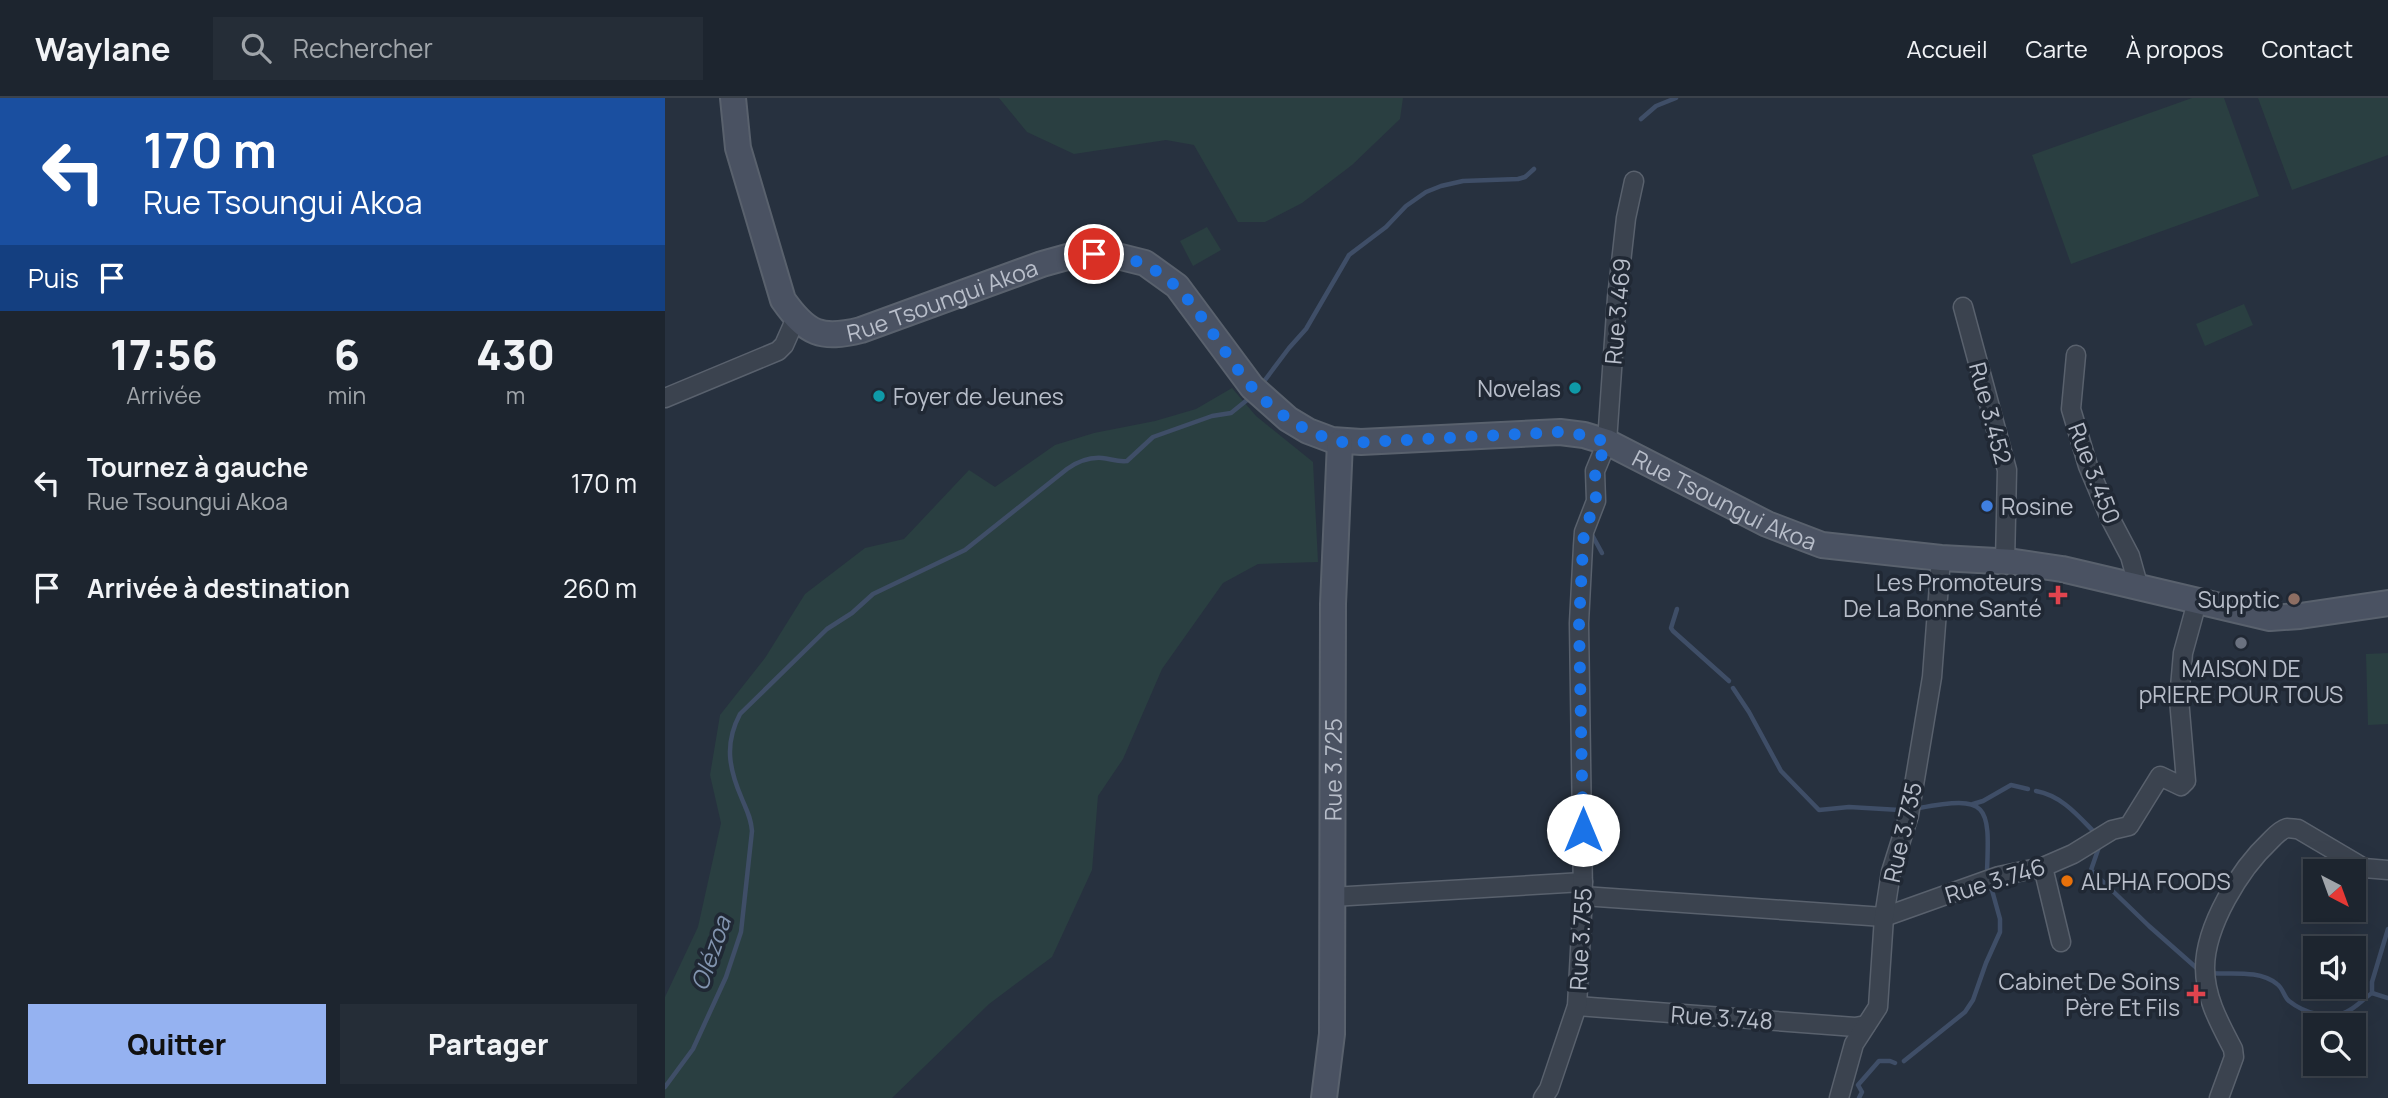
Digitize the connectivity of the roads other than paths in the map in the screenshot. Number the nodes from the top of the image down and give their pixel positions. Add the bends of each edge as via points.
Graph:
1 (733, 98) edge
2 (1634, 181) dead end
3 (1963, 307) dead end
4 (796, 318) junction
5 (2076, 355) dead end
6 (665, 398) edge
7 (1340, 442) junction
8 (1607, 442) junction
9 (1941, 558) junction
10 (2005, 563) junction
11 (2139, 587) junction
12 (2197, 602) junction
13 (2388, 603) edge
14 (2043, 867) junction
15 (2388, 870) edge
16 (1583, 889) junction
17 (1332, 897) junction
18 (1884, 917) junction
19 (2061, 942) dead end
20 (1577, 1006) junction
21 (1866, 1025) junction
22 (1324, 1098) edge
23 (1543, 1098) edge
24 (1839, 1098) edge
25 (2218, 1098) edge

1 - 4 main road via 738,148 783,300
2 - 8 street, Rue 3.469 via 1617,298
3 - 10 street, Rue 3.452 via 2007,470
4 - 6 street via 778,351
4 - 7 main road, Rue Tsoungui Akoa via 817,332 836,336 1042,264 1078,254 1109,254 1145,263 1164,275 1188,299 1252,387 1288,419
5 - 11 street, Rue 3.450 via 2071,409 2088,466 2130,556
7 - 8 main road, Rue Tsoungui Akoa via 1560,432
7 - 17 main road, Rue 3.725 via 1333,604
8 - 9 main road, Rue Tsoungui Akoa via 1793,536 1822,545
8 - 16 street, Rue 3.755 via 1595,471 1596,501 1583,546 1579,623
9 - 10 main road, Rue Tsoungui Akoa
9 - 18 street, Rue 3.735 via 1932,677 1909,815 1891,872
10 - 11 main road, Rue Tsoungui Akoa via 2061,569
11 - 12 main road, Rue Tsoungui Akoa
12 - 13 main road, Rue Tsoungui Akoa via 2270,618
12 - 14 street, Rue 3.746 via 2183,653 2179,699 2186,781 2181,786 2160,776 2129,826 2112,830
14 - 18 street, Rue 3.746 via 1999,876
14 - 19 street
15 - 25 street via 2364,868 2287,828 2261,849 2226,900 2210,939 2205,973 2234,1057
16 - 17 street, Rue 3.746
16 - 18 street, Rue 3.746
16 - 20 street, Rue 3.755
17 - 22 main road, Rue 3.725 via 1332,1034
18 - 21 street, Rue 3.735 via 1878,1007
20 - 21 street, Rue 3.748
20 - 23 street, Rue 3.755
21 - 24 street, Rue 3.735 via 1854,1044

